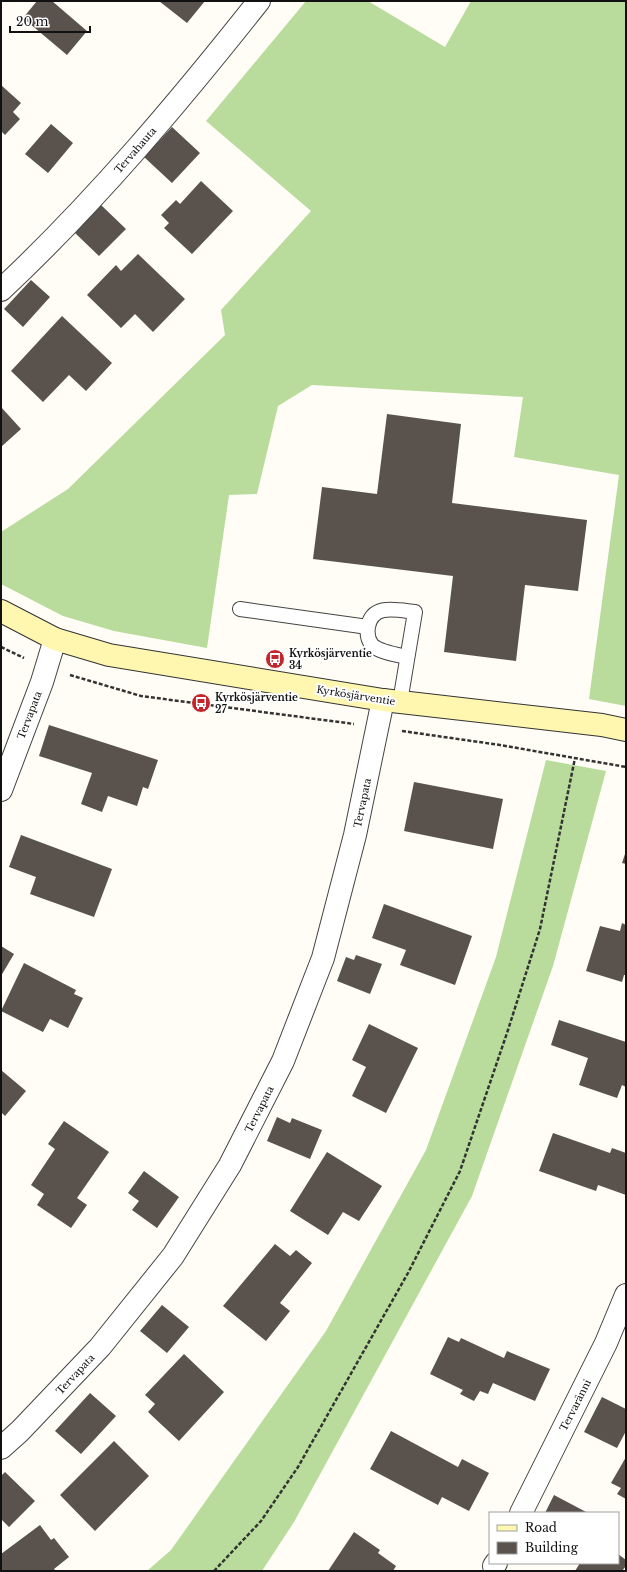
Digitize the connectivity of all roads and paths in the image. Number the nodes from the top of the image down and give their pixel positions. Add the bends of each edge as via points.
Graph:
1 (259, 1) edge
2 (1, 290) edge
3 (240, 609) dead end
4 (1, 611) edge
5 (368, 627) junction
6 (55, 639) junction
7 (1, 647) edge
8 (407, 657) junction
9 (46, 669) junction
10 (391, 701) junction
11 (377, 727) junction
12 (626, 730) edge
13 (575, 758) junction
14 (626, 767) edge
15 (1, 790) edge
16 (626, 1295) edge
17 (1, 1448) edge
18 (521, 1512) edge
19 (214, 1571) edge

1 - 2 street, Tervahauta via 199,76 109,179
3 - 5 lane
4 - 6 street, Kyrkösjärventie
5 - 8 lane via 367,633 372,645 386,652
5 - 8 lane via 369,621 377,612 391,609 414,612
6 - 9 street, Tervapata
6 - 10 street, Kyrkösjärventie via 109,655
7 - 9 path
8 - 10 lane
9 - 11 path via 141,696
9 - 15 street, Tervapata
10 - 11 street, Tervapata
10 - 12 street, Kyrkösjärventie via 602,725
11 - 13 path
11 - 17 street, Tervapata via 355,835 323,958 283,1061 230,1165 173,1256 109,1335
13 - 14 path
13 - 19 path via 540,929 460,1171 408,1273 298,1467 261,1521
16 - 18 street, Tervaränni via 606,1343

